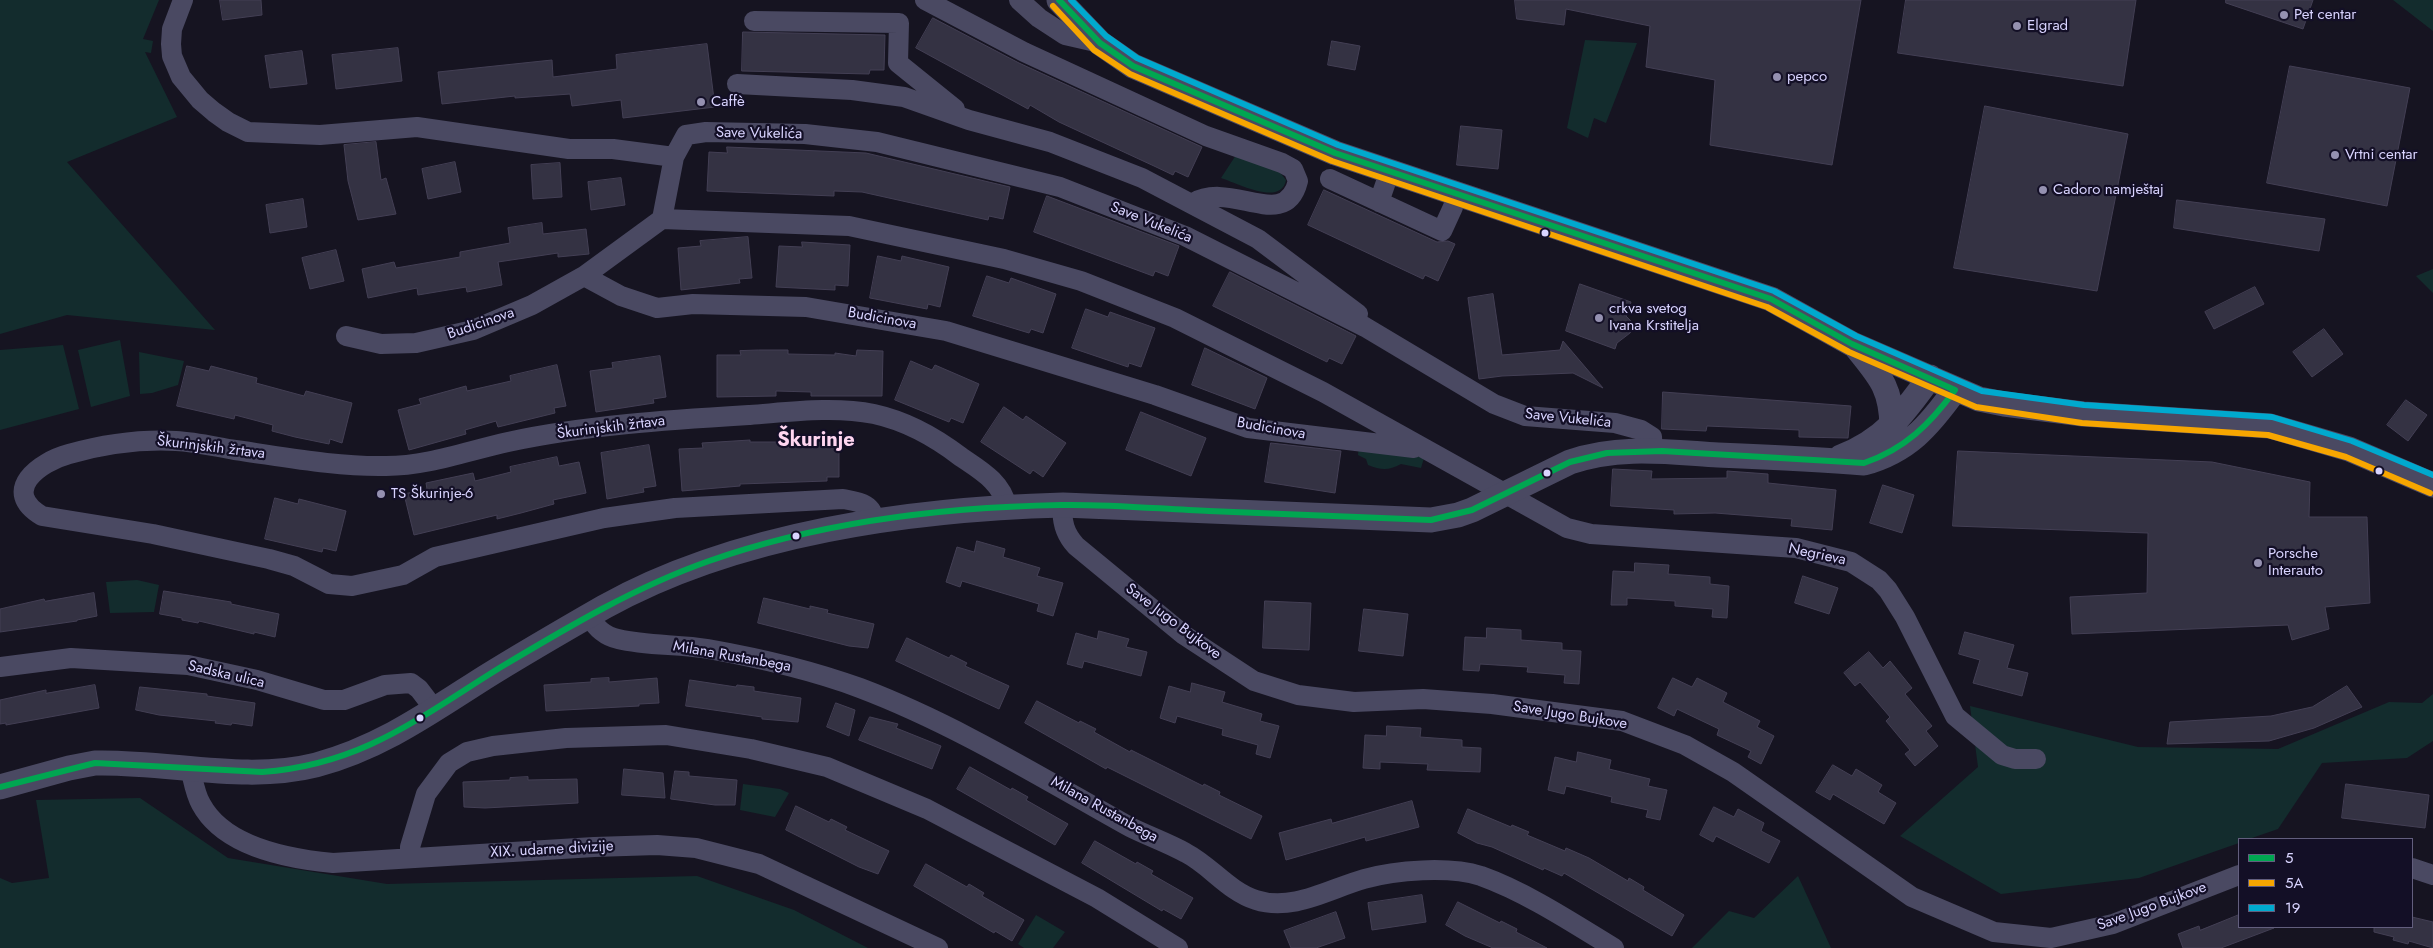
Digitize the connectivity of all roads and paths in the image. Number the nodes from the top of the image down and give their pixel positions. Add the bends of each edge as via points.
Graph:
1 (183, 0) edge
2 (925, 0) edge
3 (1019, 0) edge
4 (1059, 0) edge
5 (754, 21) dead end
6 (1100, 43) junction
7 (737, 84) dead end
8 (968, 120) junction
9 (674, 157) junction
10 (1330, 180) dead end
11 (1386, 182) dead end
12 (1379, 202) junction
13 (1193, 203) junction
14 (1453, 207) dead end
15 (662, 219) junction
16 (584, 276) junction
17 (1365, 326) junction
18 (346, 336) dead end
19 (1852, 344) junction
20 (1930, 377) junction
21 (1956, 390) junction
22 (1892, 426) junction
23 (1423, 449) junction
24 (1653, 451) junction
25 (1832, 460) junction
26 (2433, 484) edge
27 (1507, 494) junction
28 (1063, 506) junction
29 (1007, 507) junction
30 (874, 521) junction
31 (589, 616) junction
32 (0, 666) edge
33 (435, 710) junction
34 (2036, 758) dead end
35 (190, 768) junction
36 (12, 785) edge
37 (0, 806) edge
38 (410, 858) junction
39 (2413, 868) edge
40 (2433, 874) edge
41 (2238, 875) edge
42 (938, 948) edge
43 (1178, 948) edge
44 (1614, 948) edge

1 - 9 street via 172,29 171,44 172,56 181,77 214,112 248,132 320,135 416,127 569,148 612,149
2 - 13 street via 1024,52 1206,136 1282,163 1293,170 1298,181 1292,196 1276,206 1213,196
3 - 6 street via 1065,35
4 - 6 street
5 - 8 street via 899,23 898,64
6 - 19 street via 1133,66 1334,153 1771,299
7 - 8 street via 852,90 904,97
8 - 13 street via 1050,142 1142,178
9 - 15 street, Save Vukelića
9 - 17 street, Save Vukelića via 686,135 706,132 805,134 877,142 1060,187 1185,236
10 - 12 street
11 - 12 street
12 - 14 street via 1442,231
13 - 17 street via 1258,239 1360,315
15 - 16 street
15 - 23 street, Negrieva via 849,226 1004,259 1081,281 1175,318 1323,392
16 - 18 street, Budicinova via 532,306 473,330 416,343 381,344
16 - 23 street, Budicinova via 621,296 657,308 693,304 806,307 946,331 1155,395 1248,428
17 - 24 street, Save Vukelića via 1494,404 1525,416 1615,423 1641,430 1652,437
19 - 20 street
19 - 22 street via 1888,391
20 - 21 street
20 - 22 street
21 - 25 street via 1925,429 1886,457 1864,463
21 - 26 street via 1993,402 2040,410 2270,426 2349,449
22 - 25 street via 1875,441
23 - 27 street, Negrieva
24 - 25 street
24 - 27 street via 1617,451 1587,456 1554,468
27 - 28 street via 1458,515 1431,520
27 - 34 street, Negrieva via 1567,528 1591,534 1796,548 1861,567 1888,590 1955,716 2002,755 2015,759
28 - 29 street
28 - 41 street, Save Jugo Bujkove via 1067,536 1076,546 1184,635 1254,681 1298,695 1354,702 1424,699 1492,704 1622,721 1638,726 1685,745 1733,772 1912,897 1994,932 2051,938 2113,924
29 - 30 street
29 - 30 street, Škurinjskih žrtava via 1002,491 991,479 914,428 872,414 824,411 620,426 510,442 399,466 328,463 179,441 108,444 54,458 38,467 25,482 24,490 28,505 42,516 153,534 269,559 294,566 329,584 352,586 397,577 435,557 482,545 604,518 675,508 842,499 863,502 874,514
30 - 31 street via 781,540 724,557 632,593
31 - 33 street
31 - 44 street, Milana Rustanbega via 596,628 617,639 706,649 793,668 860,688 928,718 1035,772 1133,828 1190,854 1236,891 1253,899 1276,905 1366,878 1408,871 1470,874 1505,886
32 - 33 street, Sadska ulica via 71,658 188,665 257,680 324,700 344,700 385,684 411,683 419,688
33 - 35 street via 390,738 313,766 274,771
35 - 36 street via 95,764
35 - 38 street, XIX. udarne divizije via 201,804 214,821 249,844 296,860 333,863
36 - 37 street
38 - 42 street, XIX. udarne divizije via 657,845 696,848 759,864
38 - 43 street via 410,847 426,794 449,763 467,752 566,738 666,735 752,749 827,767 927,809 1097,898
39 - 40 street

